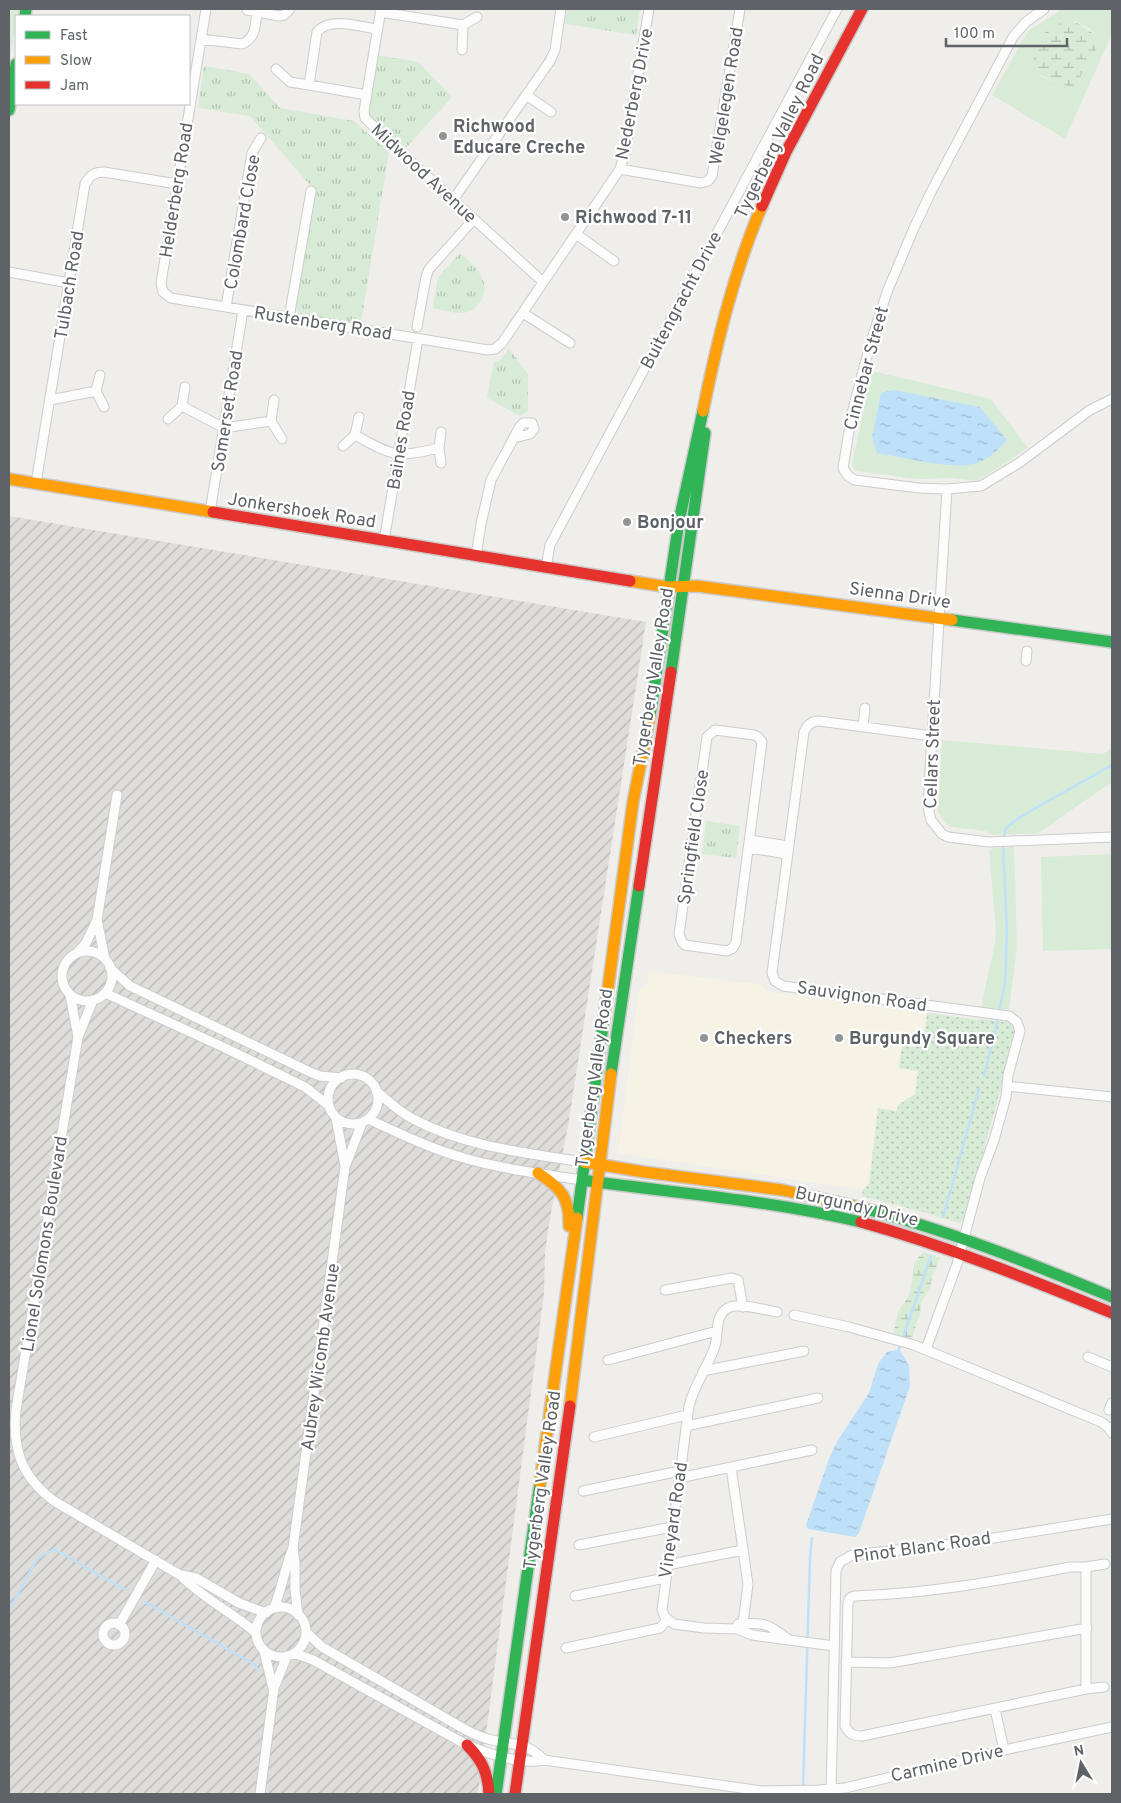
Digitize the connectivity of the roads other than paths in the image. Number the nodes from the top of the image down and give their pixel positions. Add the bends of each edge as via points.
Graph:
1 (203, 9) edge
2 (290, 9) edge
3 (561, 9) edge
4 (649, 9) edge
5 (740, 9) edge
6 (837, 9) edge
7 (862, 9) edge
8 (1044, 9) edge
9 (247, 10) dead end
10 (380, 10) edge
11 (257, 12) junction
12 (477, 17) dead end
13 (463, 25) junction
14 (377, 30) junction
15 (201, 38) junction
16 (462, 50) dead end
17 (276, 69) dead end
18 (15, 73) edge
19 (309, 85) junction
20 (367, 95) junction
21 (526, 95) junction
22 (190, 98) edge
23 (189, 105) edge
24 (9, 110) edge
25 (551, 112) dead end
26 (261, 138) dead end
27 (620, 169) junction
28 (177, 184) junction
29 (311, 191) dead end
30 (453, 200) junction
31 (474, 219) junction
32 (576, 234) junction
33 (614, 261) dead end
34 (9, 272) edge
35 (543, 282) junction
36 (70, 283) junction
37 (161, 283) joint
38 (226, 307) junction
39 (244, 310) junction
40 (523, 313) junction
41 (289, 318) junction
42 (417, 327) dead end
43 (418, 339) junction
44 (570, 343) dead end
45 (495, 349) joint
46 (712, 368) junction
47 (100, 375) dead end
48 (185, 387) dead end
49 (96, 391) junction
50 (1112, 399) edge
51 (50, 400) junction
52 (274, 400) dead end
53 (182, 406) junction
54 (104, 407) dead end
55 (359, 417) dead end
56 (168, 419) dead end
57 (271, 421) junction
58 (224, 428) junction
59 (441, 432) dead end
60 (355, 435) junction
61 (282, 438) dead end
62 (514, 438) dead end
63 (344, 446) dead end
64 (439, 448) junction
65 (399, 454) junction
66 (441, 463) dead end
67 (9, 479) edge
68 (36, 483) junction
69 (947, 489) junction
70 (210, 512) junction
71 (384, 542) junction
72 (476, 556) junction
73 (546, 568) junction
74 (590, 574) joint
75 (684, 586) junction
76 (668, 588) junction
77 (938, 618) junction
78 (1112, 642) edge
79 (1027, 651) dead end
80 (1026, 661) dead end
81 (865, 708) dead end
82 (863, 726) junction
83 (932, 736) junction
84 (118, 795) dead end
85 (1112, 837) edge
86 (749, 844) junction
87 (788, 850) junction
88 (97, 920) junction
89 (76, 954) junction
90 (105, 959) junction
91 (110, 968) junction
92 (105, 993) junction
93 (70, 995) junction
94 (93, 1000) junction
95 (78, 1037) junction
96 (341, 1078) junction
97 (1007, 1086) junction
98 (376, 1091) junction
99 (1112, 1097) edge
100 (328, 1105) junction
101 (336, 1118) junction
102 (365, 1121) junction
103 (584, 1162) junction
104 (599, 1164) junction
105 (345, 1167) junction
106 (538, 1173) junction
107 (582, 1180) junction
108 (597, 1182) junction
109 (964, 1239) junction
110 (960, 1252) junction
111 (568, 1285) junction
112 (665, 1290) dead end
113 (1112, 1297) edge
114 (743, 1307) junction
115 (777, 1312) dead end
116 (1112, 1313) edge
117 (794, 1315) dead end
118 (717, 1331) junction
119 (926, 1349) junction
120 (804, 1351) dead end
121 (1088, 1357) dead end
122 (608, 1360) dead end
123 (1112, 1367) edge
124 (703, 1371) junction
125 (818, 1398) dead end
126 (687, 1415) junction
127 (686, 1426) junction
128 (1112, 1433) edge
129 (594, 1437) dead end
130 (812, 1450) dead end
131 (731, 1467) junction
132 (679, 1475) junction
133 (583, 1491) dead end
134 (1112, 1519) edge
135 (672, 1527) junction
136 (579, 1545) dead end
137 (293, 1548) junction
138 (743, 1550) junction
139 (156, 1560) junction
140 (1105, 1564) dead end
141 (667, 1565) junction
142 (1086, 1567) junction
143 (180, 1574) junction
144 (665, 1578) junction
145 (575, 1596) dead end
146 (270, 1610) junction
147 (298, 1615) junction
148 (667, 1620) junction
149 (120, 1625) dead end
150 (743, 1627) junction
151 (1087, 1628) junction
152 (306, 1632) junction
153 (256, 1633) junction
154 (834, 1646) junction
155 (566, 1648) dead end
156 (264, 1651) junction
157 (290, 1655) junction
158 (846, 1662) junction
159 (1104, 1687) dead end
160 (274, 1688) junction
161 (1086, 1689) junction
162 (995, 1709) junction
163 (1112, 1727) edge
164 (503, 1742) junction
165 (467, 1745) junction
166 (521, 1745) junction
167 (1004, 1750) junction
168 (501, 1757) junction
169 (519, 1760) junction
170 (544, 1760) junction
171 (831, 1792) edge
172 (260, 1794) edge
173 (489, 1794) edge
174 (496, 1794) edge
175 (515, 1794) edge

1 - 15 street, Helderberg Road
2 - 11 street via 279,16
3 - 21 street via 553,55
4 - 27 street, Nederberg Drive
5 - 27 street, Welgelegen Road via 710,179 701,183
6 - 73 street, Buitengracht Drive via 550,545
7 - 46 main road, Tygerberg Valley Road via 786,152 754,225
8 - 69 street, Cinnebar Street via 1013,37 914,228 880,312 849,430 843,465 851,478
9 - 11 street
10 - 13 street
10 - 14 street, Midwood Avenue
11 - 15 street via 254,33 247,42
12 - 13 street
13 - 16 street
14 - 19 street via 333,24 321,27 317,32
14 - 20 street, Midwood Avenue
15 - 22 street, Helderberg Road
17 - 19 street via 290,82
18 - 24 main road
19 - 20 street
20 - 30 street, Midwood Avenue via 364,111 368,122
21 - 25 street
21 - 30 street
23 - 28 street, Helderberg Road
26 - 38 street, Colombard Close via 252,153
27 - 32 street, Nederberg Drive
28 - 36 street, Tulbach Road via 104,172 90,176 85,184
28 - 37 street, Helderberg Road
29 - 41 street
30 - 31 street, Midwood Avenue
31 - 35 street, Midwood Avenue
31 - 42 street via 429,269
32 - 33 street
32 - 35 street, Nederberg Drive
34 - 36 street
35 - 40 street, Nederberg Drive
36 - 51 street, Tulbach Road
37 - 38 street, Rustenberg Road via 163,292 170,298
38 - 39 street, Rustenberg Road
39 - 41 street, Rustenberg Road
39 - 58 street, Somerset Road
40 - 44 street
40 - 45 street, Nederberg Drive
41 - 43 street, Rustenberg Road
43 - 45 street, Rustenberg Road via 483,350
43 - 65 street, Baines Road
46 - 75 main road, Tygerberg Valley Road
46 - 76 main road, Tygerberg Valley Road via 678,521
47 - 49 street
48 - 53 street
49 - 51 street
49 - 54 street
50 - 69 street, Cinnebar Street via 1090,410 987,483 974,488
51 - 68 street, Tulbach Road
52 - 57 street
53 - 56 street
53 - 58 street
55 - 60 street
57 - 58 street
57 - 61 street
58 - 70 street, Somerset Road
59 - 64 street
60 - 63 street
60 - 65 street via 385,451
62 - 72 street via 492,480
64 - 65 street
64 - 66 street
65 - 71 street, Baines Road
67 - 68 main road, Jonkershoek Road
68 - 70 main road, Jonkershoek Road
69 - 77 street, Cellars Street
70 - 71 main road, Jonkershoek Road
71 - 72 main road, Jonkershoek Road
72 - 73 main road, Jonkershoek Road
73 - 74 main road, Jonkershoek Road
74 - 76 main road, Tygerberg Valley Road
75 - 76 main road, Sienna Drive
75 - 77 main road, Sienna Drive
75 - 104 main road, Tygerberg Valley Road
76 - 103 main road, Tygerberg Valley Road via 634,802
77 - 78 main road, Sienna Drive
77 - 83 street, Cellars Street
79 - 80 street
81 - 82 street
82 - 83 street, Sauvignon Road
82 - 87 street, Sauvignon Road via 819,721 812,722 805,729
83 - 85 street, Cellars Street via 928,807 931,820 942,834 993,842
84 - 88 street
86 - 86 street, Springfield Close via 762,742 754,734 716,730 707,737 680,934 682,942 690,946 733,948
86 - 87 street
87 - 97 street, Sauvignon Road via 772,969 777,983 1009,1016 1017,1022 1020,1031
88 - 89 street via 86,943
88 - 90 street
89 - 90 street via 90,951
89 - 93 street via 63,969 63,983
90 - 91 street
91 - 92 street via 111,981
91 - 96 street via 130,986 320,1076
92 - 94 street
92 - 100 street via 305,1087
93 - 94 street
93 - 95 street, Lionel Solomons Boulevard
94 - 95 street, Lionel Solomons Boulevard
95 - 139 street, Lionel Solomons Boulevard via 16,1410 15,1439 25,1470 44,1494
96 - 98 street via 358,1075 366,1078
96 - 100 street via 330,1089
97 - 99 street
97 - 109 street, Sauvignon Road
98 - 102 street via 376,1108
98 - 103 street via 413,1119 463,1139 487,1147
100 - 101 street
101 - 102 street via 351,1124
101 - 105 street, Aubrey Wicomb Avenue
102 - 105 street, Aubrey Wicomb Avenue
102 - 106 street via 444,1152
103 - 104 main road, Burgundy Drive
103 - 107 main road, Tygerberg Valley Road
104 - 108 main road, Tygerberg Valley Road
104 - 109 main road, Burgundy Drive via 826,1199
105 - 137 street, Aubrey Wicomb Avenue
106 - 107 street
106 - 111 main road via 560,1188 566,1197 570,1222 565,1260
107 - 108 main road, Burgundy Drive
107 - 111 main road, Tygerberg Valley Road
108 - 110 main road, Burgundy Drive via 822,1212
108 - 166 main road, Tygerberg Valley Road via 586,1288
109 - 110 street, Sauvignon Road
109 - 113 main road, Burgundy Drive
110 - 116 main road, Burgundy Drive
110 - 119 street, Sauvignon Road
111 - 164 main road, Tygerberg Valley Road
112 - 114 street via 732,1278 740,1284
114 - 115 street, Vineyard Road
114 - 118 street, Vineyard Road via 725,1310 720,1316
117 - 119 street
118 - 122 street
118 - 124 street, Vineyard Road via 716,1344
119 - 128 street via 1101,1422
120 - 124 street
121 - 123 street
124 - 126 street, Vineyard Road via 690,1398
125 - 127 street
126 - 127 street, Vineyard Road
126 - 129 street
127 - 132 street, Vineyard Road
130 - 131 street
131 - 132 street
131 - 138 street
132 - 133 street
132 - 135 street, Vineyard Road
134 - 154 street, Pinot Blanc Road via 969,1542 847,1556 836,1571
135 - 136 street
135 - 141 street, Vineyard Road
137 - 146 street, Aubrey Wicomb Avenue via 281,1591
137 - 147 street, Aubrey Wicomb Avenue
138 - 141 street
138 - 150 street via 748,1584
139 - 143 street, Lionel Solomons Boulevard
139 - 149 street
140 - 142 street
141 - 144 street, Vineyard Road
142 - 151 street
142 - 158 street via 1070,1567 974,1585 854,1596 848,1603
143 - 146 street, Lionel Solomons Boulevard via 196,1578 239,1603
143 - 153 street, Lionel Solomons Boulevard via 191,1586
144 - 145 street
144 - 148 street, Vineyard Road via 661,1606
146 - 147 street via 286,1608
146 - 153 street via 258,1622
147 - 152 street
148 - 150 street via 704,1628
148 - 155 street via 660,1628
150 - 154 street via 752,1635
151 - 158 street via 890,1663
151 - 161 street
152 - 157 street via 300,1648
152 - 164 street via 322,1647 466,1730
153 - 156 street
154 - 171 street, Pinot Blanc Road
156 - 157 street via 279,1657
156 - 160 street
157 - 160 street
157 - 165 street via 313,1660
158 - 162 street via 845,1726 854,1736
159 - 161 street
160 - 172 street
161 - 162 street
162 - 167 street
163 - 167 street, Carmine Drive
164 - 166 street
164 - 168 main road, Tygerberg Valley Road
165 - 168 street
165 - 173 main road via 486,1768
166 - 169 main road, Tygerberg Valley Road
166 - 170 street, Carmine Drive
167 - 171 street, Carmine Drive
168 - 169 street, Carmine Drive
168 - 174 main road, Tygerberg Valley Road
169 - 170 street, Carmine Drive
169 - 175 main road, Tygerberg Valley Road
170 - 171 street, Carmine Drive via 762,1791

